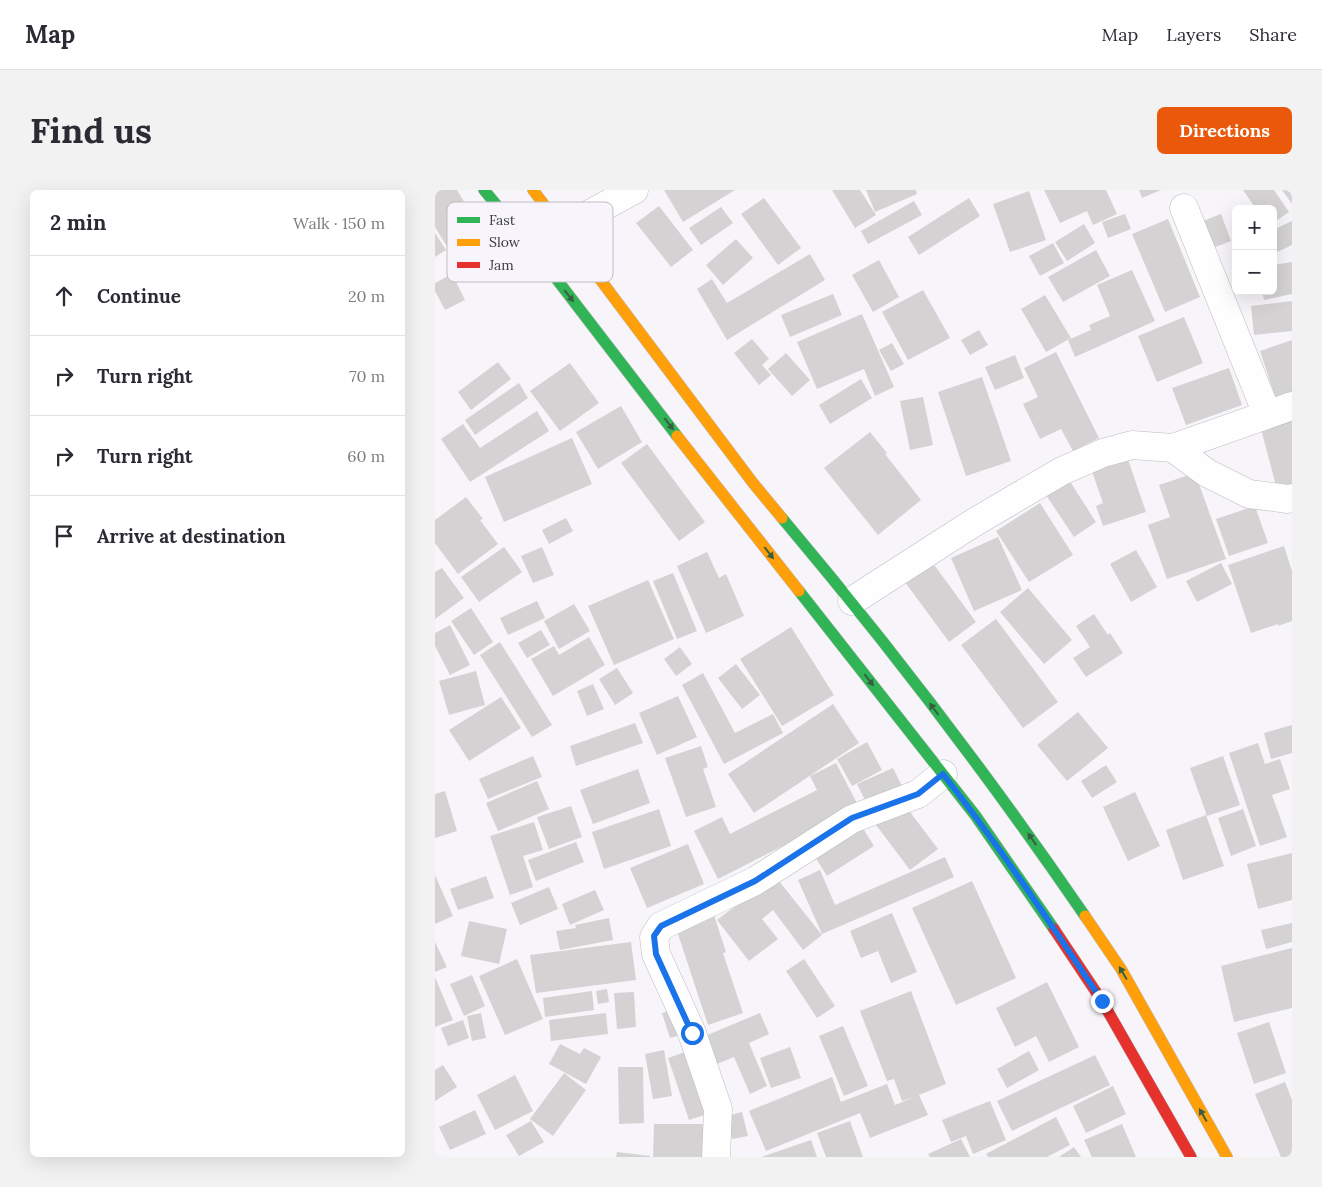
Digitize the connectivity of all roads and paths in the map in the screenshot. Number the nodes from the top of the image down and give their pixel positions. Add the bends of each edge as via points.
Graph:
1 (484, 190) edge
2 (533, 190) edge
3 (634, 190) edge
4 (494, 202) edge
5 (542, 202) edge
6 (612, 202) edge
7 (1184, 208) dead end
8 (559, 282) edge
9 (603, 282) edge
10 (1279, 410) edge
11 (1173, 448) junction
12 (1292, 498) edge
13 (852, 601) junction
14 (943, 774) junction
15 (716, 1157) edge
16 (1191, 1157) edge
17 (1227, 1157) edge

1 -> 4 street
2 - 5 street
3 - 6 street
7 - 10 street
8 -> 14 street
9 - 13 street via 753,483
10 - 11 street
11 - 12 street via 1207,472 1249,494
11 - 13 street via 1132,445 1103,453 1062,472 970,525
17 -> 13 street via 1121,969 1028,833
14 - 15 street via 918,794 852,818 755,881 661,926 654,936 656,954 692,1033 718,1109
14 - 16 street via 1036,902 1102,1001

